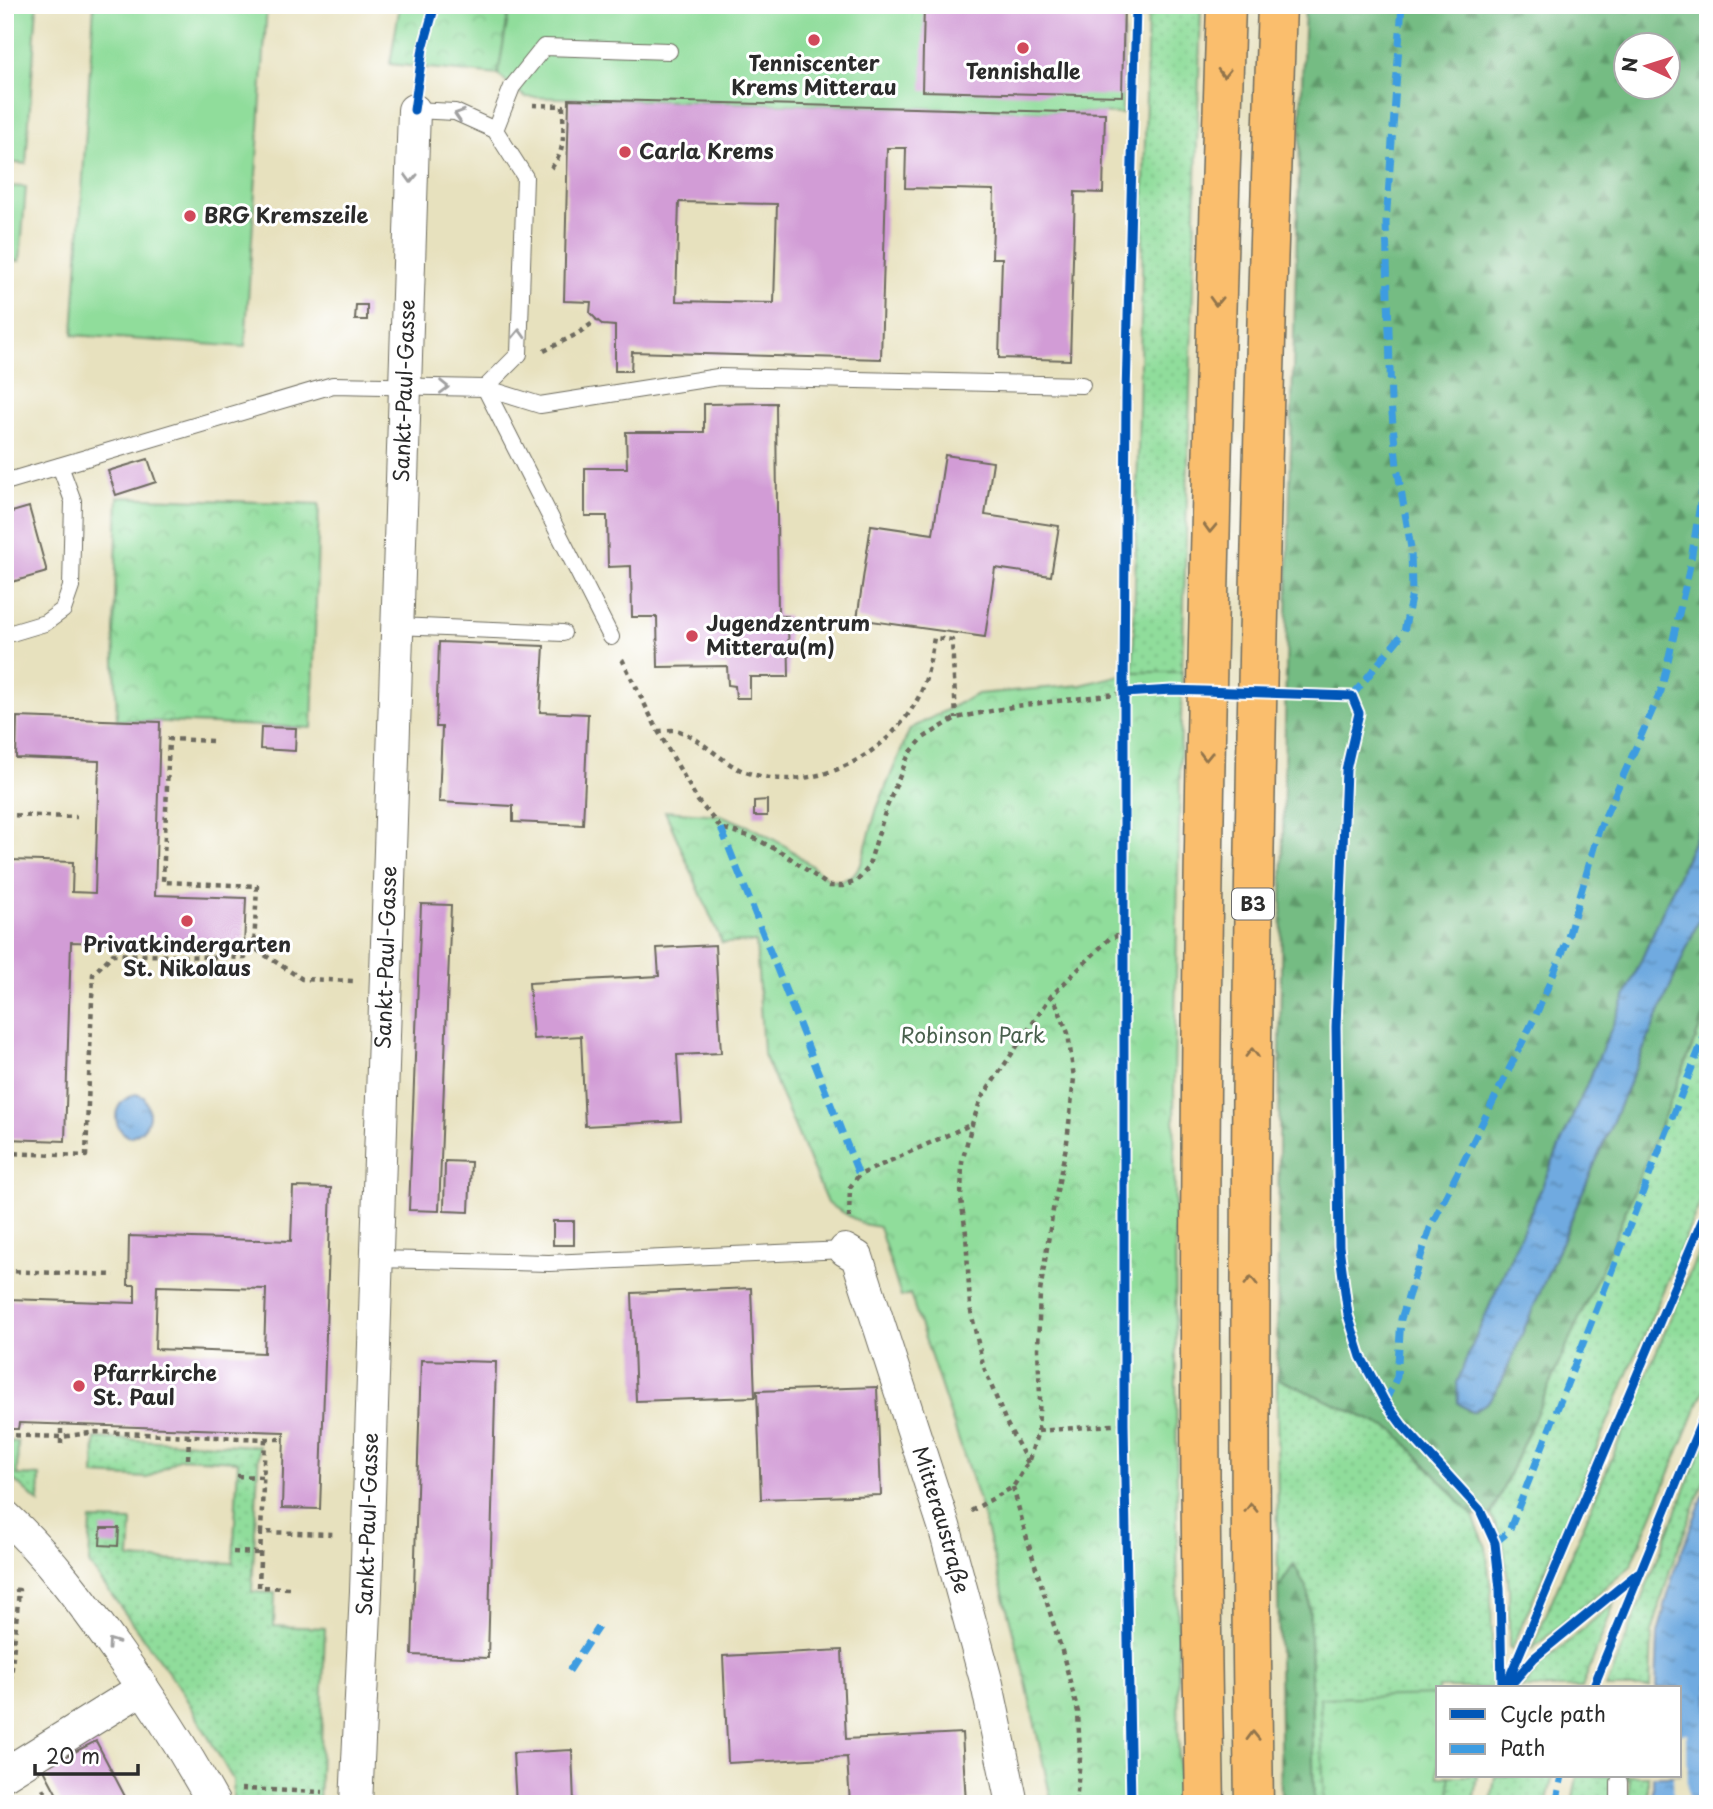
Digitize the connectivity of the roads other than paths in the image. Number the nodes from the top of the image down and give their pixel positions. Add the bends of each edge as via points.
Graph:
1 (1226, 5) edge
2 (1276, 5) edge
3 (669, 51) dead end
4 (414, 110) joint
5 (495, 130) junction
6 (1082, 385) dead end
7 (404, 386) junction
8 (485, 388) junction
9 (60, 466) junction
10 (5, 482) edge
11 (397, 626) junction
12 (563, 633) dead end
13 (5, 635) edge
14 (611, 637) road end
15 (845, 1250) joint
16 (376, 1259) junction
17 (5, 1516) edge
18 (143, 1688) junction
19 (5, 1774) edge
20 (1619, 1782) dead end
21 (223, 1796) edge
22 (356, 1804) edge
23 (1012, 1804) edge
24 (1205, 1804) edge
25 (1254, 1804) edge
26 (1619, 1804) edge

1 -> 24 highway, B3 via 1207,657 1201,1408
25 -> 2 highway, B3 via 1253,937 1257,631
3 - 5 lane via 544,47 512,87
5 -> 4 lane via 455,112
4 -> 7 street, Sankt-Paul-Gasse
8 -> 5 lane via 519,354 525,177
6 - 8 lane via 718,377 540,405
7 -> 8 lane
7 - 9 lane via 333,386
7 - 11 street, Sankt-Paul-Gasse
8 - 14 lane
9 - 10 lane
9 - 13 lane via 73,501 71,587 63,610 45,624
11 - 12 lane
11 - 16 street, Sankt-Paul-Gasse
15 - 16 lane via 549,1263
15 - 23 street, Mitteraustraße via 857,1257 944,1526 987,1684
16 - 22 street, Sankt-Paul-Gasse
18 -> 17 street via 73,1588
18 - 19 street
18 - 21 street via 196,1770
20 - 26 lane

